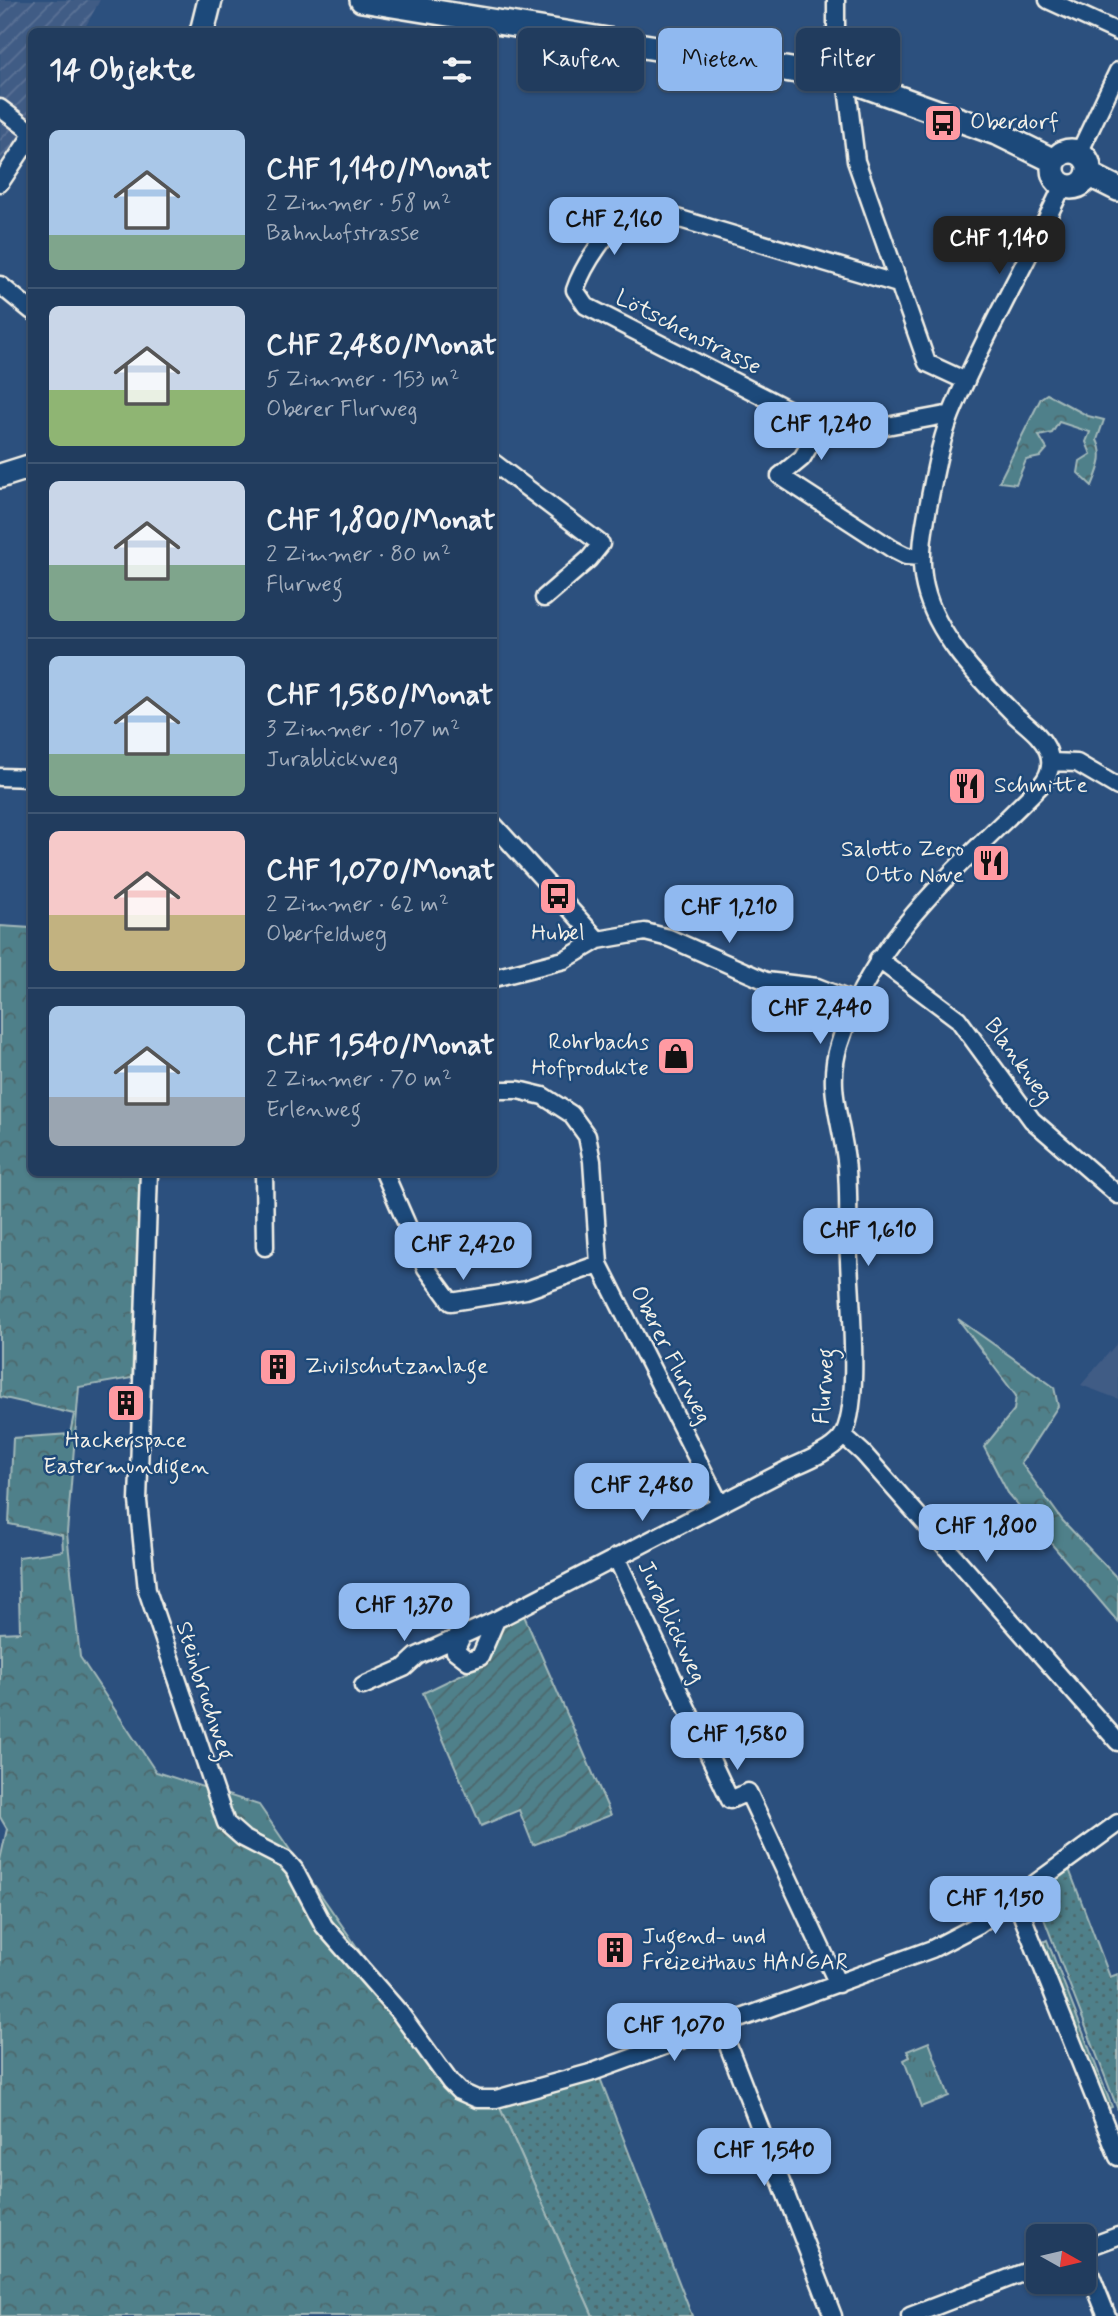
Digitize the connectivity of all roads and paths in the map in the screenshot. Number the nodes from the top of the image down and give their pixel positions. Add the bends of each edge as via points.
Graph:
1 (209, 0) edge
2 (362, 0) edge
3 (836, 0) edge
4 (1048, 0) edge
5 (490, 26) edge
6 (203, 28) edge
7 (836, 28) edge
8 (1118, 32) edge
9 (1118, 71) edge
10 (796, 72) edge
11 (847, 91) edge
12 (879, 91) edge
13 (0, 108) edge
14 (28, 129) edge
15 (28, 141) edge
16 (1079, 153) junction
17 (1054, 161) junction
18 (1088, 174) junction
19 (0, 183) edge
20 (1063, 185) junction
21 (1118, 189) edge
22 (898, 284) junction
23 (0, 285) edge
24 (28, 308) edge
25 (966, 382) junction
26 (951, 414) junction
27 (821, 426) junction
28 (28, 467) edge
29 (497, 472) edge
30 (0, 476) edge
31 (922, 557) junction
32 (544, 598) dead end
33 (1051, 762) junction
34 (2, 775) edge
35 (28, 778) edge
36 (1118, 787) edge
37 (497, 828) edge
38 (598, 940) junction
39 (878, 959) junction
40 (497, 977) edge
41 (855, 1002) junction
42 (497, 1090) edge
43 (149, 1176) edge
44 (264, 1176) edge
45 (386, 1176) edge
46 (1118, 1195) edge
47 (265, 1247) dead end
48 (598, 1264) junction
49 (843, 1435) junction
50 (720, 1504) junction
51 (616, 1557) junction
52 (496, 1620) junction
53 (462, 1636) junction
54 (363, 1686) dead end
55 (1118, 1742) edge
56 (1118, 1823) edge
57 (1016, 1898) junction
58 (838, 1984) junction
59 (729, 2048) dead end
60 (1118, 2157) edge
61 (1118, 2236) edge
62 (1096, 2244) edge
63 (1026, 2272) edge
64 (1096, 2288) edge
65 (832, 2316) edge
66 (910, 2316) edge
67 (1107, 2316) edge

1 - 6 street
2 - 5 street
3 - 7 street
4 - 8 street
5 - 10 street
9 - 16 street
11 - 22 street via 860,175
12 - 17 street via 999,134
13 - 14 street
15 - 19 street
16 - 17 street via 1063,152
16 - 18 street via 1087,161
17 - 20 street via 1053,173
18 - 20 street via 1078,186
18 - 21 street
20 - 25 street
22 - 25 street via 927,363
22 - 27 street, Lötschenstrasse via 660,213 634,212 618,223 582,269 575,289 586,306
23 - 24 street
25 - 26 street
26 - 27 street via 865,430
26 - 31 street via 937,463
27 - 31 street via 802,458 780,476 894,550
28 - 30 street
29 - 32 street via 601,544
31 - 33 street via 925,589 938,621 968,662 1042,740
33 - 36 street via 1077,763
33 - 39 street, Flurweg via 1045,780 905,922
34 - 35 street
37 - 38 street
38 - 40 street via 564,960
38 - 41 street via 631,933 658,934 766,981 817,988
39 - 41 street, Flurweg
39 - 46 street, Blankweg via 958,1019 1032,1120
41 - 49 street, Flurweg via 835,1059 833,1098 847,1175 852,1382
42 - 48 street, Oberer Flurweg via 543,1096 571,1114 587,1136
43 - 58 street, Steinbruchweg via 138,1501 145,1578 220,1810 233,1831 286,1860 324,1926 400,2013 450,2082 469,2096 496,2099 629,2060
44 - 47 street
45 - 48 street via 426,1268 450,1302 526,1290
48 - 50 street, Oberer Flurweg
49 - 50 street via 827,1449
49 - 55 street, Flurweg
50 - 51 street
51 - 52 street
51 - 58 street, Jurablickweg via 730,1800 748,1792
52 - 53 street
52 - 53 street via 480,1657 468,1661 460,1657 455,1650
53 - 54 street
56 - 57 street
57 - 58 street via 955,1938
57 - 60 street
59 - 65 street
61 - 62 street
63 - 66 street
64 - 67 street

